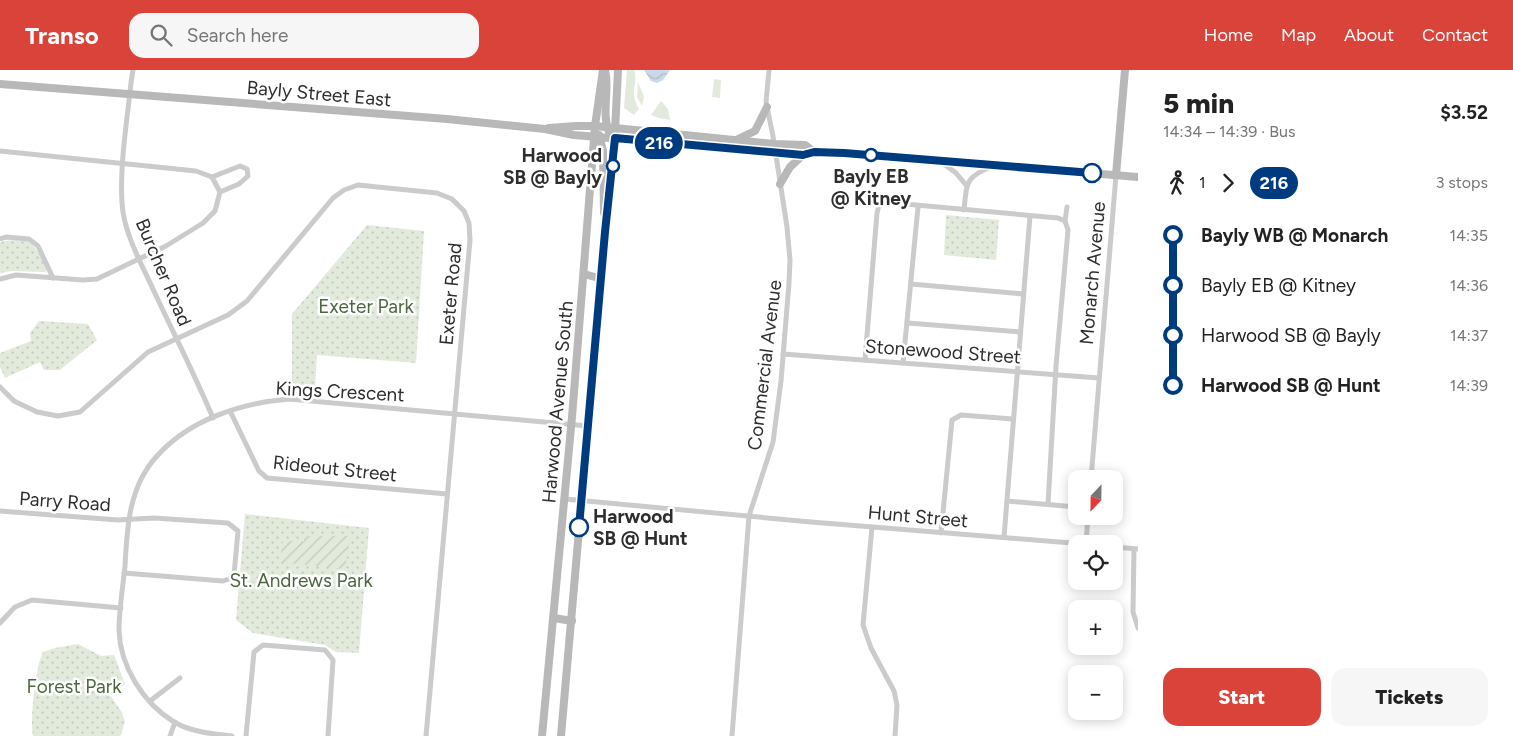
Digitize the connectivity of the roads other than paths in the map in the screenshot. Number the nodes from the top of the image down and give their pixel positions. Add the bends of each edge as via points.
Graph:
1 (133, 70) edge
2 (604, 70) edge
3 (618, 70) edge
4 (769, 70) edge
5 (1125, 70) edge
6 (0, 84) edge
7 (130, 95) junction
8 (767, 107) junction
9 (595, 126) junction
10 (611, 128) junction
11 (545, 129) junction
12 (597, 137) junction
13 (615, 138) junction
14 (736, 140) junction
15 (774, 144) junction
16 (0, 151) edge
17 (814, 152) junction
18 (776, 153) junction
19 (803, 155) junction
20 (939, 160) junction
21 (124, 163) junction
22 (995, 165) junction
23 (1116, 175) junction
24 (212, 177) junction
25 (1138, 177) edge
26 (780, 184) junction
27 (966, 186) junction
28 (220, 192) junction
29 (918, 207) junction
30 (1067, 207) dead end
31 (964, 210) junction
32 (1030, 216) junction
33 (1065, 221) junction
34 (605, 232) junction
35 (0, 239) edge
36 (139, 259) junction
37 (584, 274) junction
38 (53, 278) junction
39 (0, 279) edge
40 (602, 279) junction
41 (911, 284) junction
42 (1023, 294) junction
43 (908, 323) junction
44 (1020, 332) junction
45 (175, 338) junction
46 (783, 354) junction
47 (865, 360) junction
48 (903, 363) junction
49 (1017, 371) junction
50 (1056, 374) junction
51 (1099, 378) junction
52 (0, 387) edge
53 (230, 411) junction
54 (455, 414) junction
55 (213, 418) junction
56 (1013, 420) junction
57 (571, 424) junction
58 (588, 426) junction
59 (1092, 470) edge
60 (447, 494) junction
61 (564, 499) junction
62 (1007, 501) junction
63 (582, 502) junction
64 (1048, 504) junction
65 (1068, 505) edge
66 (0, 511) edge
67 (749, 516) junction
68 (128, 519) junction
69 (872, 527) junction
70 (941, 533) junction
71 (1004, 538) junction
72 (1068, 543) edge
73 (1123, 548) edge
74 (1136, 549) edge
75 (124, 572) junction
76 (121, 608) junction
77 (554, 618) junction
78 (572, 621) junction
79 (0, 623) edge
80 (1138, 628) edge
81 (180, 678) dead end
82 (150, 701) junction
83 (175, 722) junction
84 (170, 736) edge
85 (232, 736) edge
86 (246, 736) edge
87 (328, 736) edge
88 (426, 736) edge
89 (542, 736) edge
90 (561, 736) edge
91 (732, 736) edge
92 (895, 736) edge

1 - 7 street, Burcher Road
2 - 9 main road, Harwood Avenue South
2 - 10 main road via 607,77 606,118
3 - 10 main road
4 - 8 street, Commercial Avenue
5 - 23 main road, Monarch Avenue
6 - 7 main road, Bayly Street East
7 - 11 main road, Bayly Street East
7 - 21 street, Burcher Road
8 - 14 main road via 755,132
8 - 15 street, Commercial Avenue
9 - 10 main road, Bayly Street East
9 - 11 main road, Bayly Street East
9 - 12 main road, Harwood Avenue South
10 - 13 main road via 610,135
10 - 14 main road, Bayly Street East
11 - 12 main road, Bayly Street East
12 - 13 main road, Bayly Street East
12 - 34 main road via 603,151
12 - 37 main road, Harwood Avenue South
13 - 18 main road, Bayly Street East
13 - 34 main road, Harwood Avenue South
14 - 15 main road, Bayly Street East
15 - 17 main road, Bayly Street East via 805,145
15 - 18 street, Commercial Avenue
16 - 21 street
17 - 19 main road
17 - 20 main road
18 - 19 main road, Bayly Street East
18 - 26 street, Commercial Avenue
19 - 26 main road via 790,167
20 - 22 main road
20 - 27 street via 956,172
21 - 24 street via 196,170
21 - 36 street, Burcher Road via 124,213
22 - 23 main road
22 - 27 street via 978,172
23 - 25 main road
23 - 51 street, Monarch Avenue
24 - 28 street
24 - 28 street via 240,166 247,169 248,176 239,184
26 - 46 street, Commercial Avenue via 790,260
27 - 31 street
28 - 36 street via 215,211 203,223
29 - 31 street
29 - 41 street
29 - 47 street via 883,202 879,205
30 - 33 street
31 - 32 street
32 - 33 street
32 - 42 street
33 - 50 street via 1068,230
34 - 40 main road, Harwood Avenue South
35 - 38 street via 29,239 38,246
36 - 38 street via 97,279
36 - 45 street, Burcher Road
37 - 40 main road
37 - 57 main road, Harwood Avenue South
38 - 39 street via 16,276
40 - 58 main road, Harwood Avenue South
41 - 42 street
41 - 43 street
42 - 44 street
43 - 44 street
43 - 48 street
44 - 49 street
45 - 52 street, Exeter Road via 148,352 80,412 58,416 37,412 14,401
45 - 54 street, Exeter Road via 228,315 247,301 333,198 344,190 358,185 437,193 452,199 464,211 469,223
45 - 55 street, Burcher Road
46 - 47 street, Stonewood Street
46 - 67 street, Commercial Avenue via 773,442
47 - 48 street, Stonewood Street
48 - 49 street, Stonewood Street
49 - 50 street, Stonewood Street
49 - 56 street
50 - 51 street, Stonewood Street
50 - 64 street
51 - 59 street, Monarch Avenue
53 - 54 street, Kings Crescent via 261,402 290,399
53 - 55 street, Kings Crescent
53 - 60 street, Rideout Street via 259,471 267,478
54 - 57 street, Kings Crescent
54 - 60 street, Exeter Road
55 - 68 street, Kings Crescent via 181,434 156,456 134,494
56 - 62 street
56 - 70 street via 961,415 952,420
57 - 58 street, Kings Crescent
57 - 61 main road, Harwood Avenue South
58 - 63 main road, Harwood Avenue South
60 - 88 street, Exeter Road
61 - 63 street
61 - 77 main road, Harwood Avenue South
62 - 64 street
62 - 71 street
63 - 67 street, Hunt Street
63 - 78 main road, Harwood Avenue South
64 - 65 street
66 - 68 street, Parry Road
67 - 69 street, Hunt Street
67 - 91 street, Commercial Avenue
68 - 75 street, Kings Crescent
68 - 75 street, Parry Road via 228,523 238,531 234,575 229,579
69 - 70 street, Hunt Street
69 - 92 street via 863,625 871,648 894,691 897,705
70 - 71 street, Hunt Street
71 - 72 street, Hunt Street
73 - 74 street
74 - 80 street via 1133,612
75 - 76 street, Kings Crescent
76 - 79 street via 32,600 15,607
76 - 82 street, Kings Crescent via 119,631 125,660 139,688
77 - 78 main road
77 - 89 main road, Harwood Avenue South
78 - 90 main road, Harwood Avenue South
81 - 82 street
82 - 83 street, Kings Crescent
83 - 84 street
83 - 85 street, Kings Crescent via 204,733
86 - 87 street via 254,652 263,644 325,650 330,655 333,660

